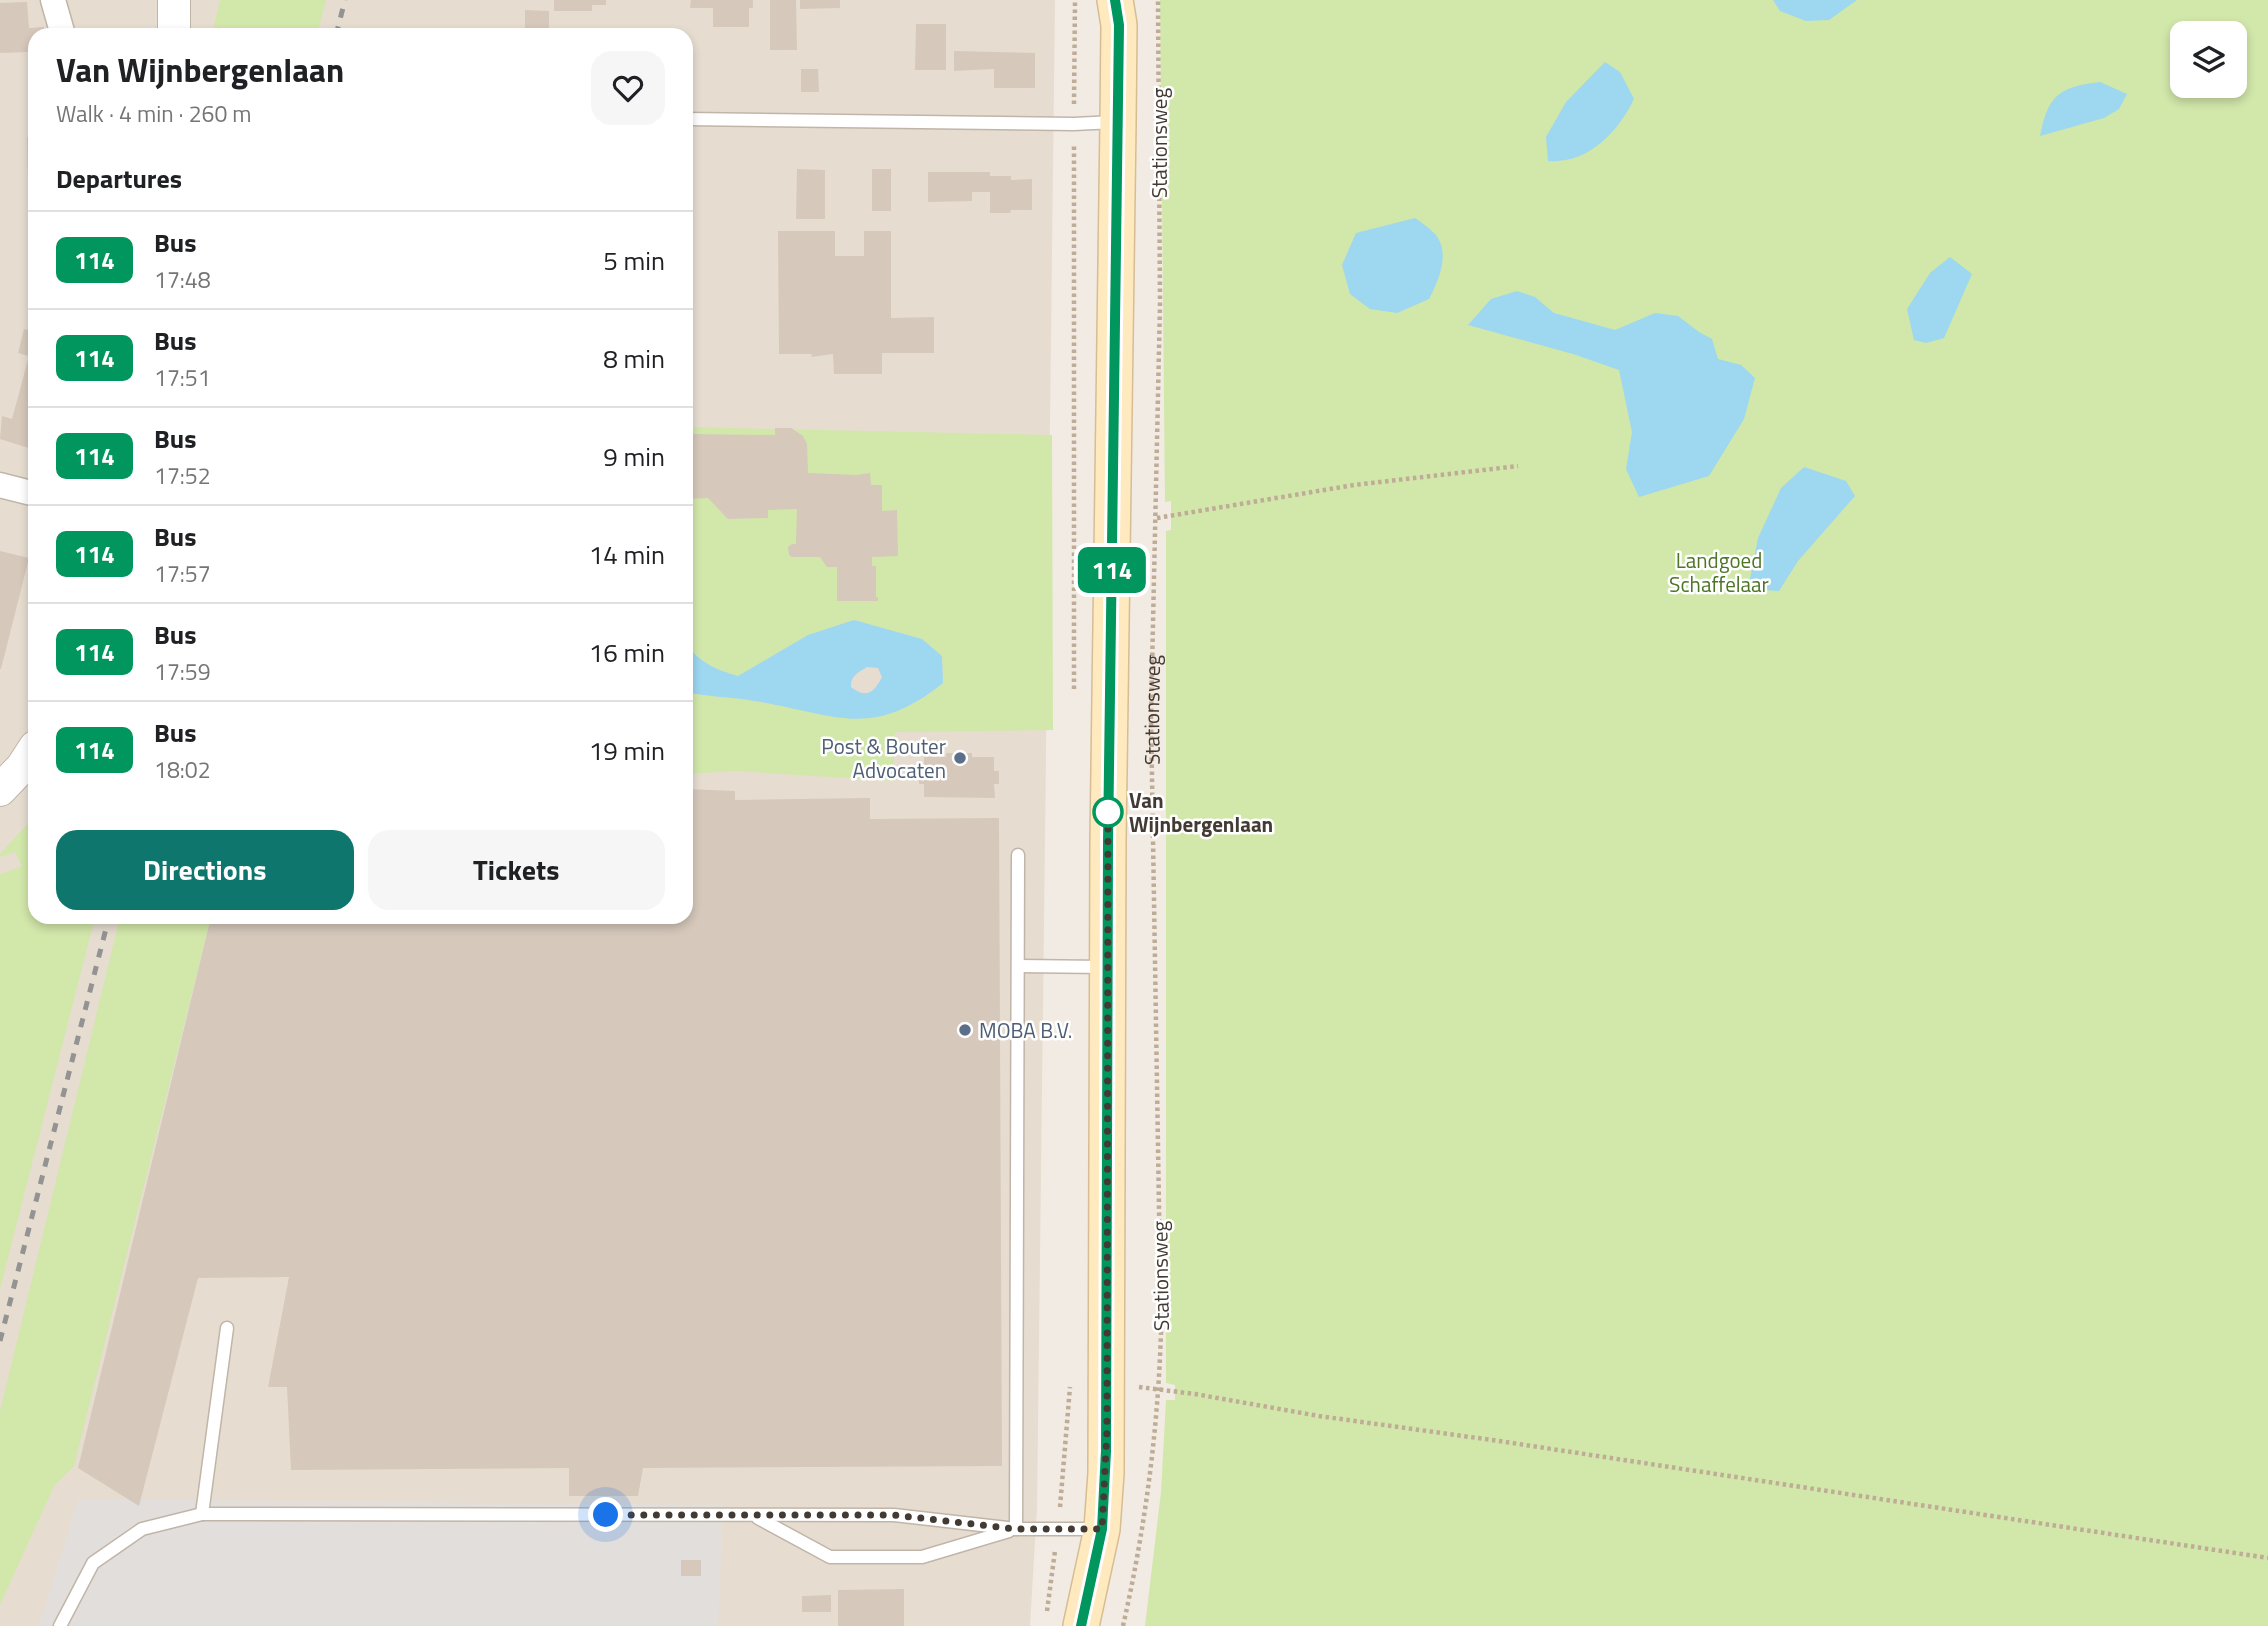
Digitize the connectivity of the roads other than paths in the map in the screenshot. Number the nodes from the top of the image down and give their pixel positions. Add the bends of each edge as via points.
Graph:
1 (53, 0) edge
2 (174, 0) edge
3 (1115, 0) edge
4 (61, 28) edge
5 (174, 28) edge
6 (693, 119) edge
7 (1118, 122) junction
8 (0, 485) edge
9 (28, 492) edge
10 (28, 758) edge
11 (0, 790) edge
12 (1018, 855) dead end
13 (1018, 966) junction
14 (1108, 967) junction
15 (227, 1328) dead end
16 (202, 1514) junction
17 (755, 1516) junction
18 (1016, 1529) junction
19 (1102, 1529) junction
20 (60, 1626) edge
21 (1081, 1626) edge

1 - 4 street
2 - 5 street
3 - 7 main road, Stationsweg
6 - 7 lane, Stationsweg
7 - 14 main road, Stationsweg
8 - 9 street
10 - 11 street
12 - 13 lane
13 - 14 lane
13 - 18 lane
14 - 19 main road, Stationsweg
15 - 16 lane
16 - 17 lane
16 - 20 lane via 142,1529 93,1563
17 - 18 lane via 894,1515
17 - 18 lane via 830,1557 922,1557
18 - 19 lane
19 - 21 main road, Stationsweg

